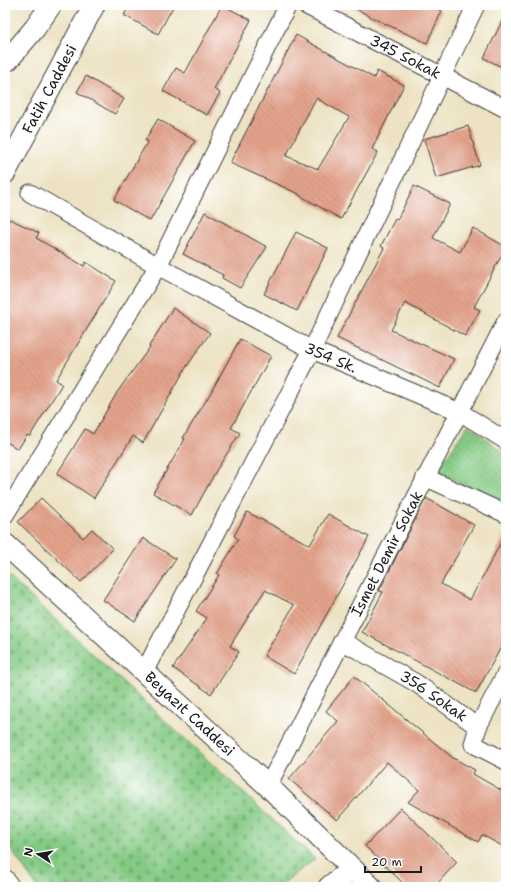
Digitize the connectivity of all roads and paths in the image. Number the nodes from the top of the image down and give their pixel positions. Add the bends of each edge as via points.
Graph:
1 (51, 5) edge
2 (94, 5) edge
3 (288, 5) edge
4 (305, 5) edge
5 (476, 5) edge
6 (5, 61) edge
7 (442, 75) junction
8 (506, 109) edge
9 (5, 173) edge
10 (30, 193) dead end
11 (158, 266) junction
12 (506, 321) edge
13 (312, 350) junction
14 (460, 412) junction
15 (506, 441) edge
16 (425, 477) junction
17 (506, 514) edge
18 (5, 515) edge
19 (5, 544) edge
20 (342, 641) junction
21 (144, 672) junction
22 (506, 673) edge
23 (478, 727) junction
24 (506, 762) edge
25 (268, 786) junction
26 (352, 869) junction
27 (5, 878) edge
28 (11, 887) edge
29 (329, 887) edge
30 (371, 887) edge

1 - 6 street via 35,28
2 - 9 street, Fatih Caddesi
3 - 11 street
4 - 7 street, 345 Sokak
5 - 7 street
7 - 8 street, 345 Sokak
7 - 13 street
10 - 11 street, 354 Sk.
11 - 13 street, 354 Sk.
11 - 18 street
12 - 14 street, İsmet Demir Sokak
13 - 14 street, 354 Sk.
13 - 21 street
14 - 15 street, 354 Sk.
14 - 16 street, İsmet Demir Sokak
16 - 17 street
16 - 20 street, İsmet Demir Sokak
19 - 21 street, Beyazıt Caddesi
20 - 23 street, 356 Sokak via 416,682
20 - 25 street, İsmet Demir Sokak
21 - 25 street, Beyazıt Caddesi
22 - 23 street
23 - 24 street, 356 Sokak via 473,744
25 - 26 street, Beyazıt Caddesi
26 - 29 street
26 - 30 street, Beyazıt Caddesi
27 - 28 street

